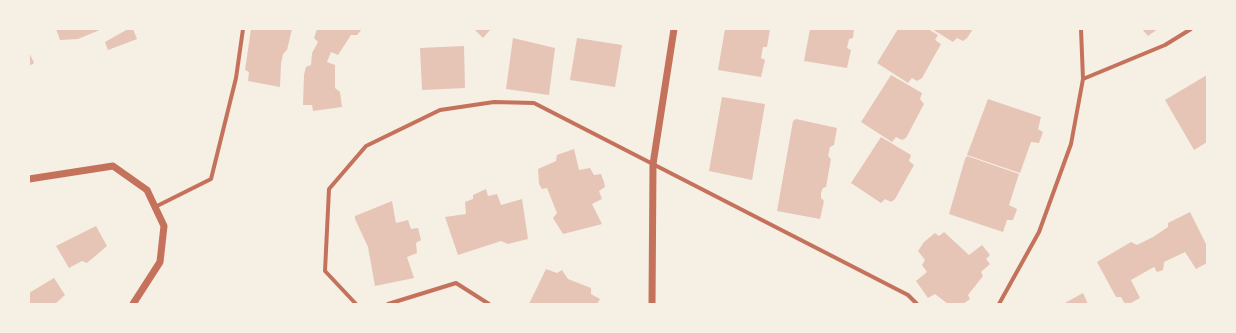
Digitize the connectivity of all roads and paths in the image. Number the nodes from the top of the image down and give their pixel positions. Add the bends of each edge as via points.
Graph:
1 (243, 29) edge
2 (674, 29) edge
3 (1081, 29) edge
4 (1192, 29) edge
5 (1084, 79) junction
6 (653, 164) junction
7 (29, 179) edge
8 (156, 207) junction
9 (133, 304) edge
10 (356, 304) edge
11 (388, 304) edge
12 (489, 304) edge
13 (652, 304) edge
14 (917, 304) edge
15 (999, 304) edge

1 - 8 street via 236,78 212,179
2 - 6 street
3 - 5 street
4 - 5 street via 1165,45
5 - 15 street via 1071,144 1039,232
6 - 10 street via 534,103 494,102 440,110 366,146 329,189 325,271
6 - 13 street
6 - 14 street via 908,296
7 - 8 street via 113,166 147,190
8 - 9 street via 164,226 160,262
11 - 12 street via 456,283

